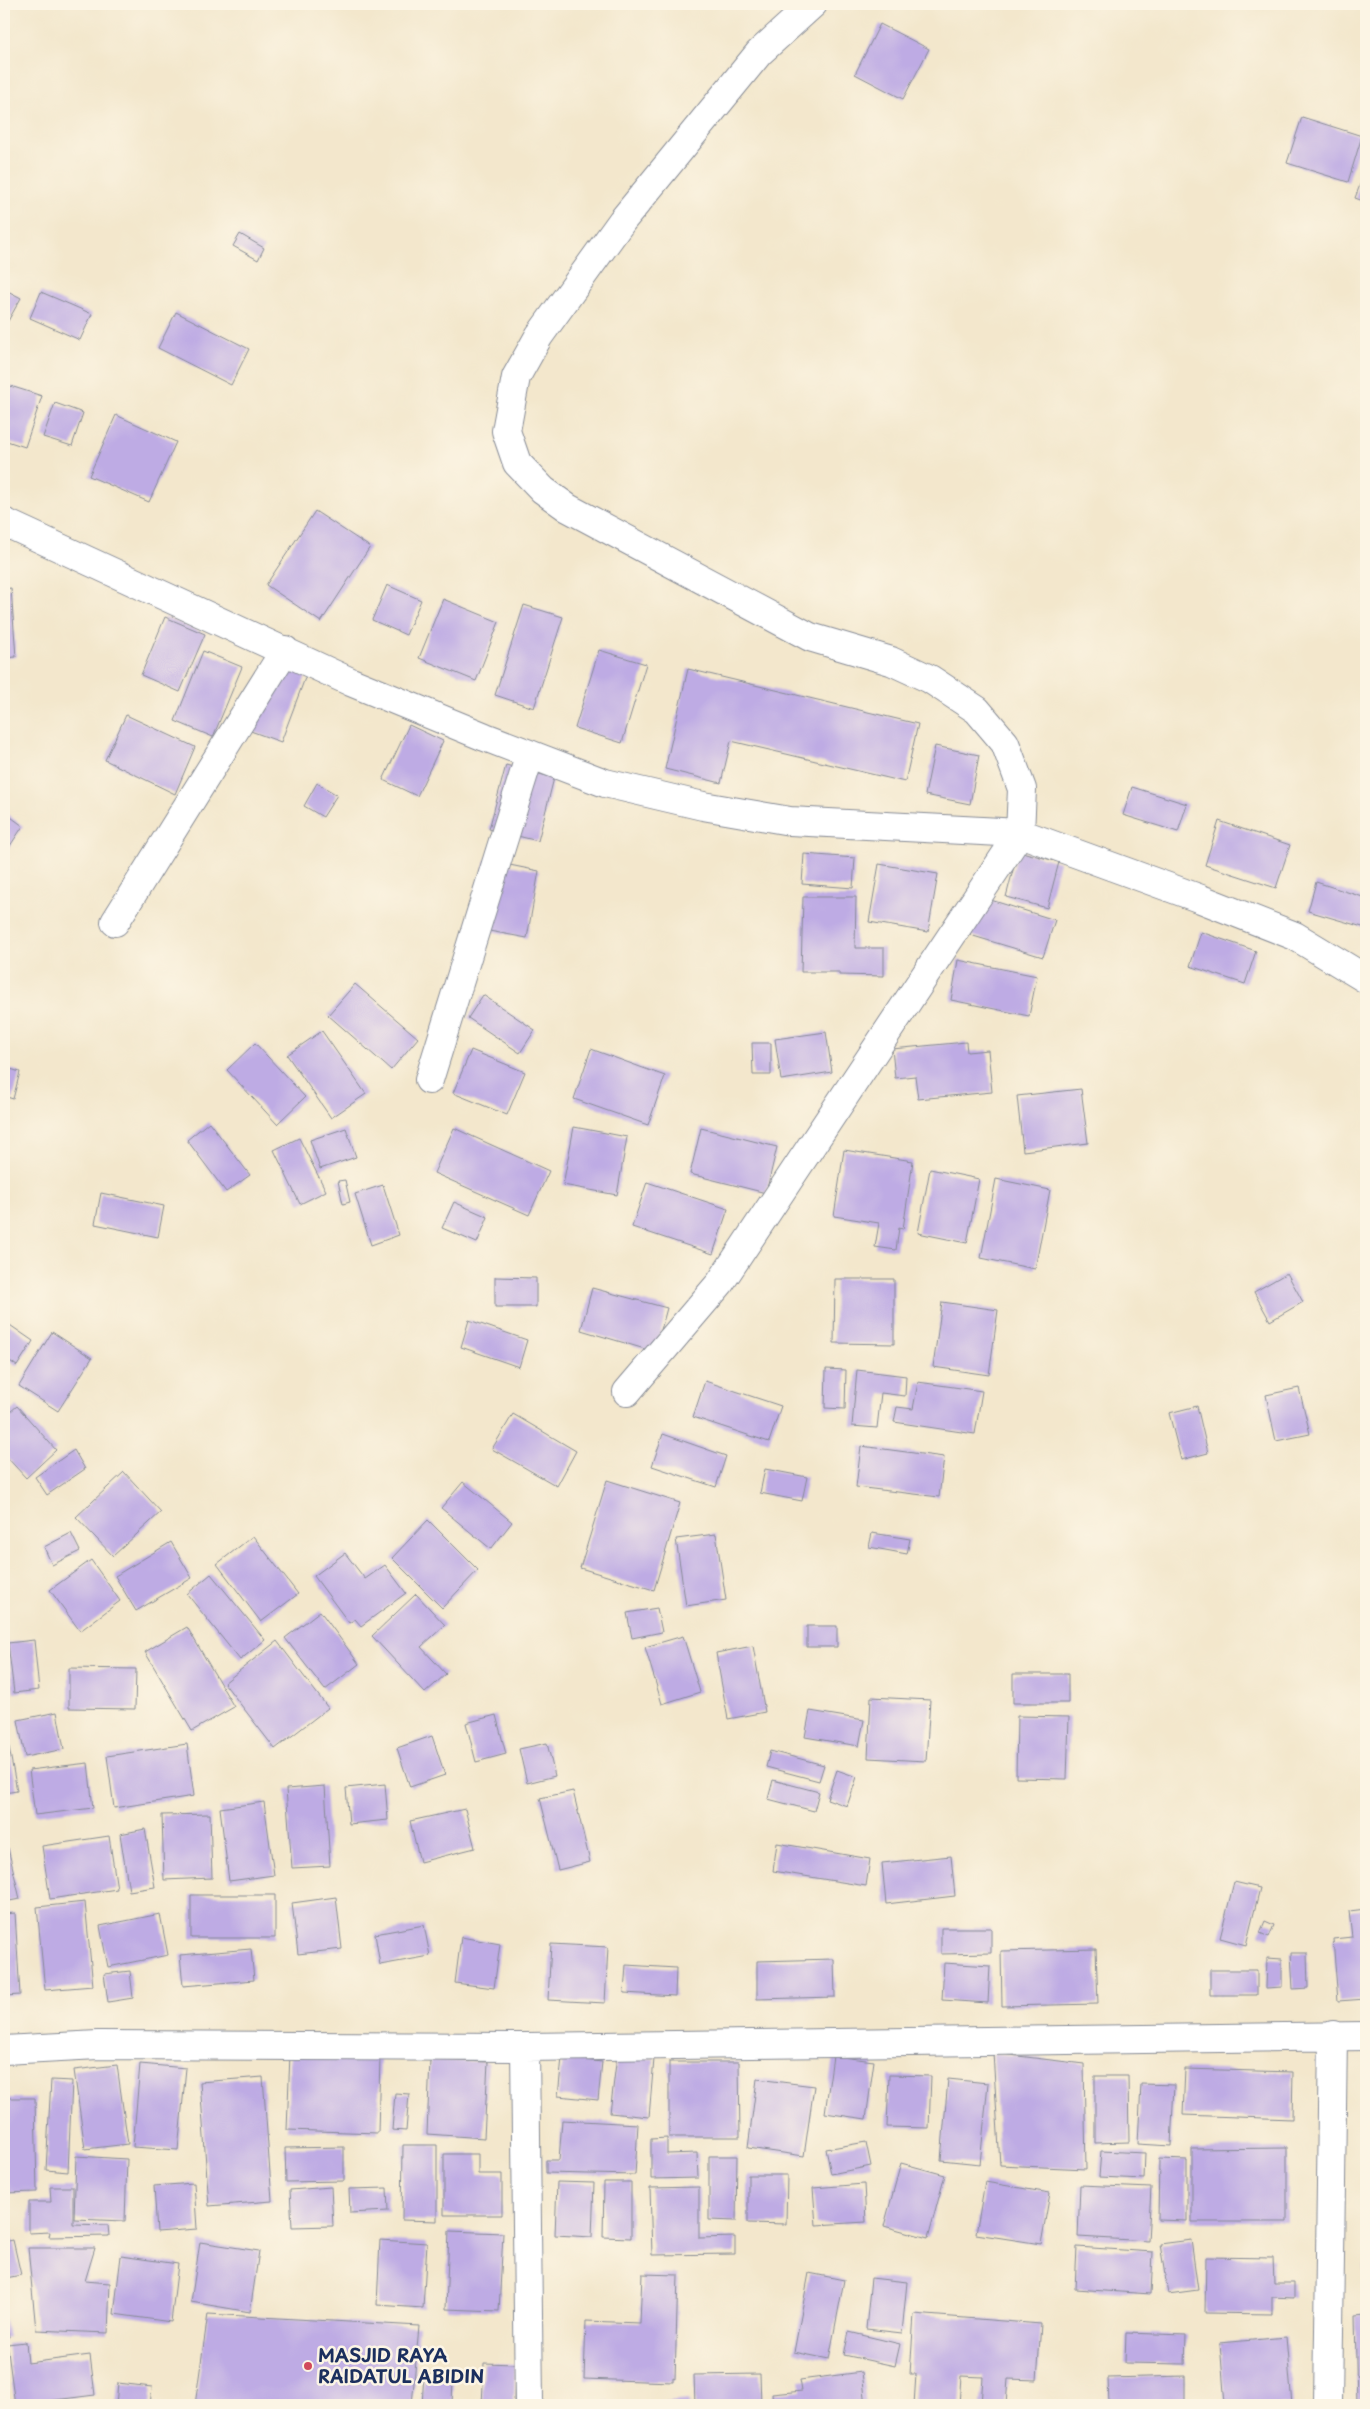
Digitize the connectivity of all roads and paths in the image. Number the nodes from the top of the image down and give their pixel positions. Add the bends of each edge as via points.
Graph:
1 (813, 4) edge
2 (4, 522) edge
3 (285, 650) junction
4 (530, 754) junction
5 (1020, 833) junction
6 (115, 922) dead end
7 (1366, 978) edge
8 (429, 1080) dead end
9 (627, 1392) dead end
10 (1333, 2034) junction
11 (1366, 2036) edge
12 (525, 2048) junction
13 (4, 2050) edge
14 (529, 2405) edge
15 (1328, 2405) edge

1 - 5 street via 759,53 622,221 539,336 516,377 506,431 517,462 543,490 568,508 810,637 890,661 930,679 977,710 1005,743 1022,789
2 - 3 street
3 - 4 street via 351,682
3 - 6 street
4 - 5 street via 605,783 703,806 781,819
4 - 8 street
5 - 7 street via 1294,936
5 - 9 street via 720,1283
10 - 11 street
10 - 12 street
10 - 15 street
12 - 13 street via 98,2045
12 - 14 street

